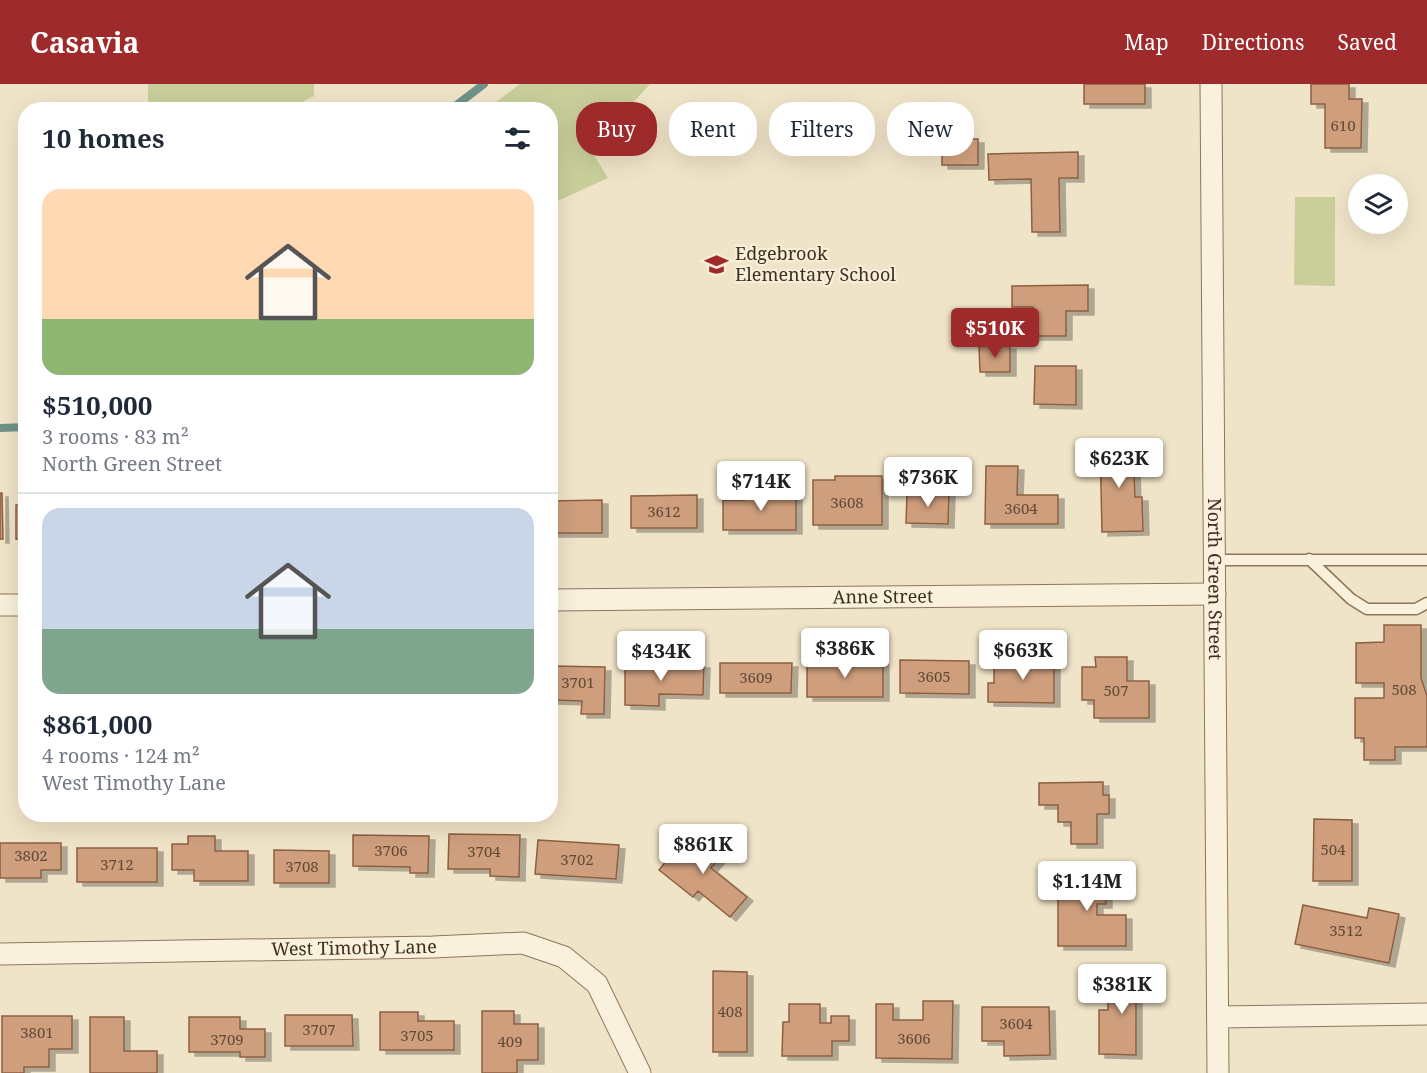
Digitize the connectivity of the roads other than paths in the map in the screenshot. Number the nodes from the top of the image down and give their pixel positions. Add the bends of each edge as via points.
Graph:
1 (1211, 84) edge
2 (1309, 559) junction
3 (1214, 560) junction
4 (1427, 560) edge
5 (1215, 594) junction
6 (558, 600) edge
7 (1427, 603) edge
8 (0, 605) edge
9 (18, 605) edge
10 (0, 954) edge
11 (1427, 1014) edge
12 (1218, 1017) junction
13 (640, 1073) edge
14 (1218, 1073) edge

1 - 3 street, North Green Street
2 - 3 lane
2 - 4 lane
2 - 7 lane via 1367,609 1416,609
3 - 5 street, North Green Street
5 - 6 street, Anne Street
5 - 12 street, North Green Street
8 - 9 street
10 - 13 street, West Timothy Lane via 523,943 564,957 597,984
11 - 12 street
12 - 14 street, North Green Street

